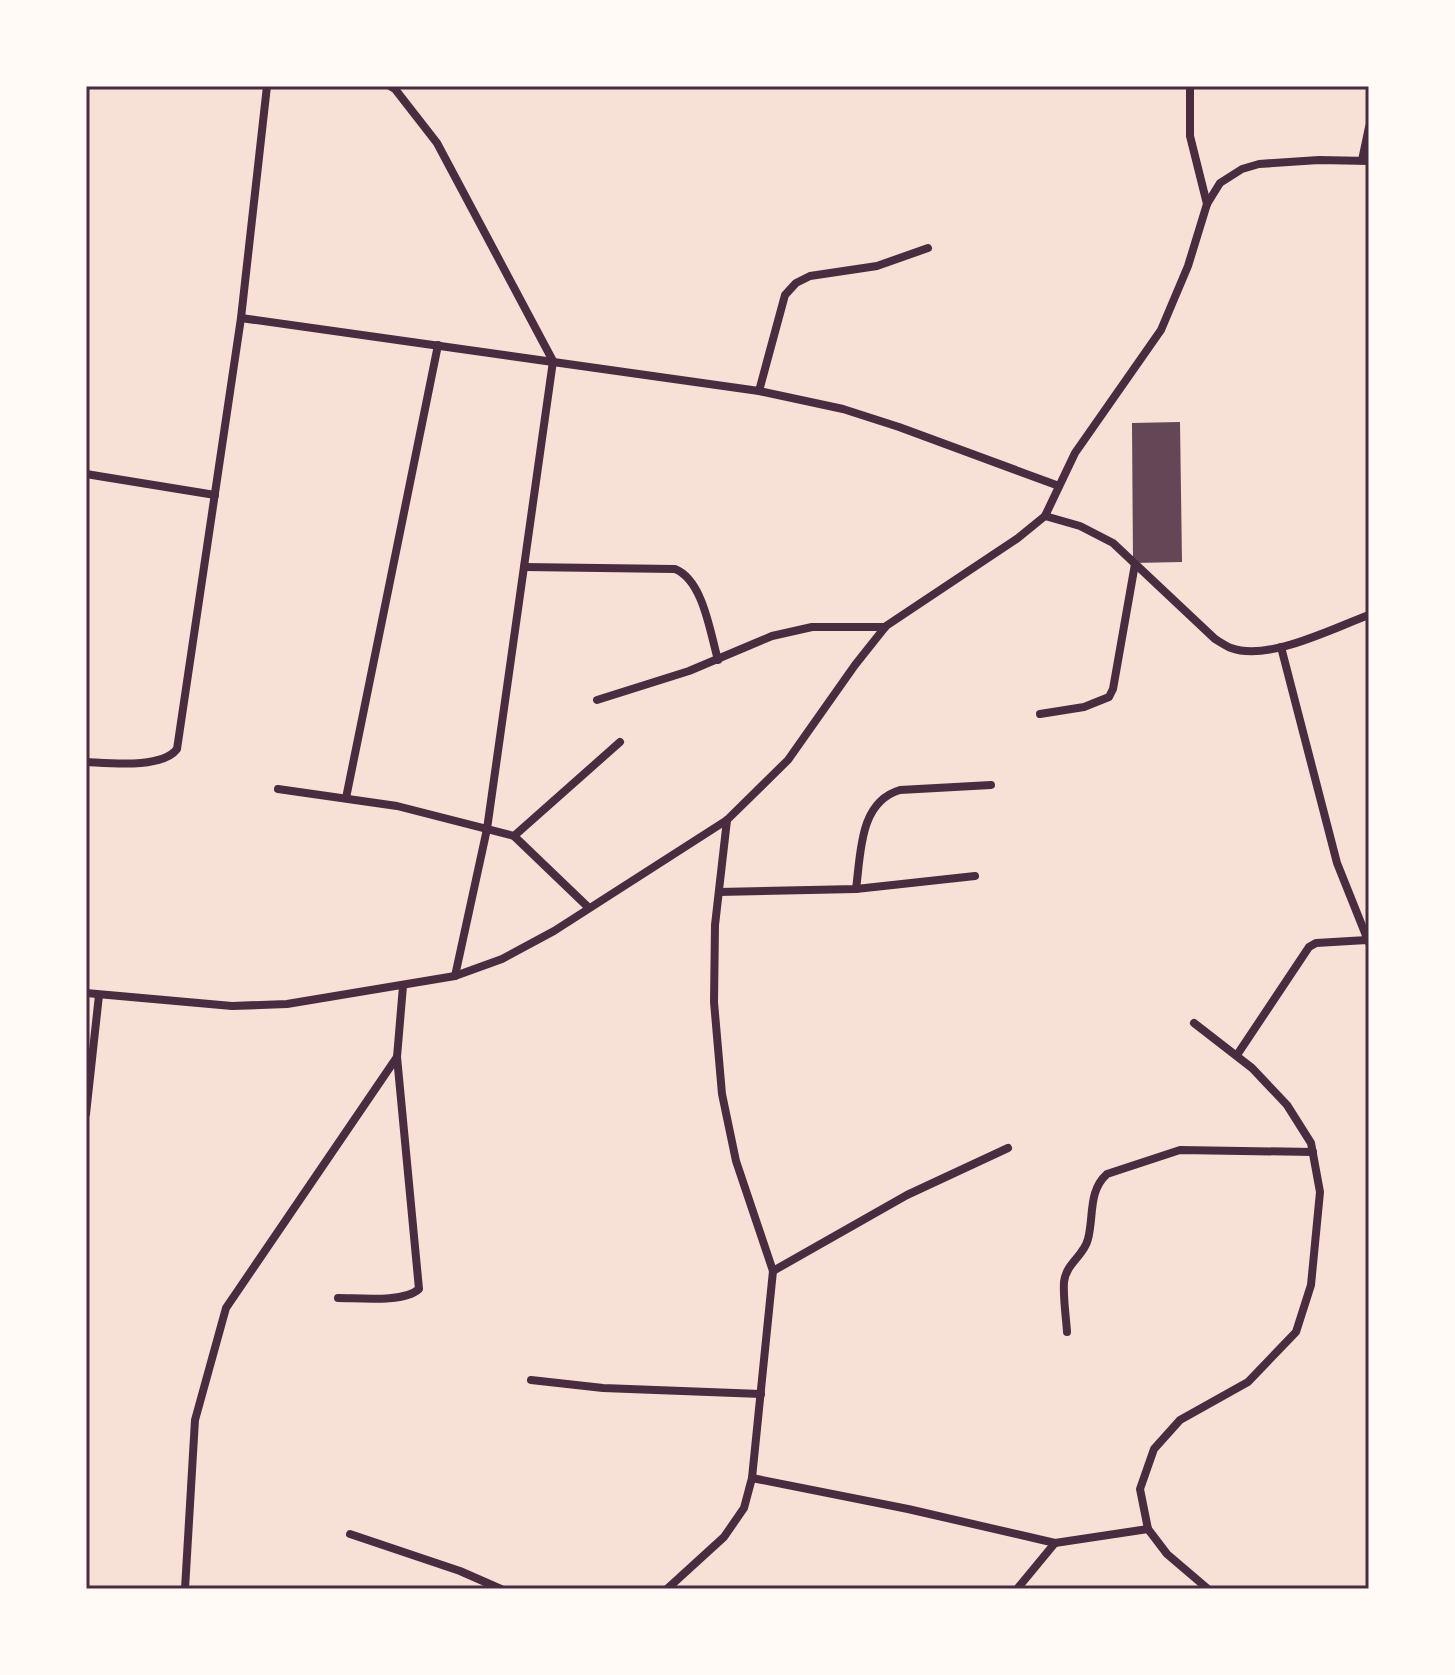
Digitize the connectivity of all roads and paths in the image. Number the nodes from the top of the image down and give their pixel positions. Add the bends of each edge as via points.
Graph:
1 (267, 86) edge
2 (1190, 86) edge
3 (394, 87) edge
4 (1369, 127) edge
5 (1365, 161) edge
6 (1207, 204) junction
7 (928, 248) dead end
8 (241, 318) junction
9 (438, 345) junction
10 (553, 361) junction
11 (759, 391) junction
12 (86, 474) edge
13 (1059, 486) junction
14 (215, 495) junction
15 (1045, 516) junction
16 (1135, 564) junction
17 (524, 567) junction
18 (1369, 615) edge
19 (885, 627) junction
20 (1281, 647) junction
21 (718, 660) junction
22 (597, 700) dead end
23 (1040, 714) dead end
24 (620, 742) dead end
25 (86, 762) edge
26 (991, 785) dead end
27 (278, 789) dead end
28 (346, 798) junction
29 (727, 820) junction
30 (487, 829) junction
31 (514, 836) junction
32 (975, 876) dead end
33 (856, 889) junction
34 (719, 892) junction
35 (589, 908) junction
36 (1368, 942) edge
37 (455, 976) junction
38 (403, 986) junction
39 (86, 993) edge
40 (99, 995) junction
41 (1194, 1023) dead end
42 (1237, 1055) junction
43 (397, 1057) junction
44 (86, 1114) edge
45 (1008, 1148) dead end
46 (1313, 1152) junction
47 (773, 1271) junction
48 (338, 1298) dead end
49 (1067, 1332) dead end
50 (531, 1380) dead end
51 (761, 1394) junction
52 (752, 1478) junction
53 (1148, 1529) junction
54 (350, 1534) dead end
55 (1055, 1543) junction
56 (185, 1589) edge
57 (501, 1589) edge
58 (667, 1589) edge
59 (1017, 1589) edge
60 (1208, 1589) edge

1 - 8 street
2 - 6 street via 1190,136
3 - 10 street via 437,143
4 - 5 street
5 - 6 street via 1259,164 1220,183
6 - 13 street via 1161,330 1075,453
7 - 11 street via 877,266 796,283 785,295
8 - 9 street
8 - 14 street
9 - 10 street
9 - 28 street
10 - 11 street
10 - 17 street
11 - 13 street via 843,409
12 - 14 street
13 - 15 street
14 - 25 street via 177,749 144,762
15 - 16 street via 1113,543
15 - 19 street
16 - 20 street via 1215,639 1233,649
16 - 23 street via 1109,697
17 - 21 street via 685,573 695,582
17 - 30 street
18 - 20 street
19 - 21 street via 812,627 772,636
19 - 29 street via 788,760
20 - 36 street via 1337,863
21 - 22 street
24 - 31 street
26 - 33 street via 888,794 865,827
27 - 28 street
28 - 30 street
29 - 34 street
29 - 35 street
30 - 31 street
30 - 37 street
31 - 35 street
32 - 33 street
33 - 34 street
34 - 47 street via 714,1002 722,1094 736,1161
35 - 37 street via 502,959
36 - 42 street via 1309,947
37 - 38 street
38 - 40 street via 287,1004 232,1006
38 - 43 street
39 - 40 street
40 - 44 street
41 - 42 street
42 - 46 street via 1287,1105
43 - 48 street via 419,1289 402,1297
43 - 56 street via 226,1308 195,1420
45 - 47 street via 907,1195
46 - 49 street via 1180,1150 1107,1174 1094,1192 1088,1241 1067,1269
46 - 53 street via 1320,1192 1311,1285 1296,1332 1248,1382 1180,1420 1154,1449 1140,1489
47 - 51 street
50 - 51 street
51 - 52 street
52 - 55 street
52 - 58 street via 744,1508 724,1537
53 - 55 street
53 - 60 street via 1167,1554
54 - 57 street
55 - 59 street

